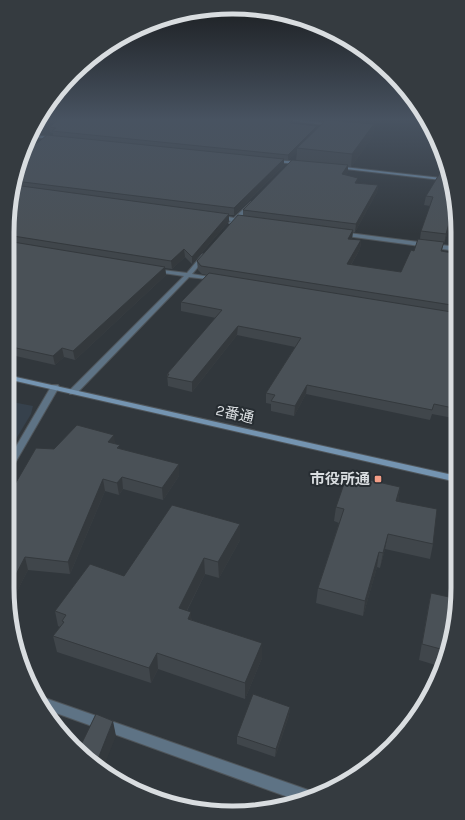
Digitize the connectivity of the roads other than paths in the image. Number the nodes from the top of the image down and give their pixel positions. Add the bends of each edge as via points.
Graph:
1 (297, 157) edge
2 (268, 160) edge
3 (292, 162) junction
4 (308, 164) edge
5 (331, 167) edge
6 (287, 168) edge
7 (445, 179) edge
8 (256, 199) edge
9 (211, 216) edge
10 (235, 220) junction
11 (250, 222) edge
12 (226, 231) edge
13 (335, 233) edge
14 (451, 248) edge
15 (207, 253) edge
16 (149, 269) edge
17 (188, 275) junction
18 (219, 280) edge
19 (14, 378) edge
20 (55, 387) junction
21 (72, 392) junction
22 (14, 458) edge
23 (451, 476) edge
24 (48, 704) edge
25 (301, 795) edge

1 - 3 street
2 - 3 street
3 - 4 street
3 - 6 street
5 - 7 street
8 - 10 street
9 - 10 street
10 - 11 street
10 - 12 street
13 - 14 street
15 - 17 street
16 - 17 street
17 - 18 street
17 - 21 street
19 - 20 street, 2番通
20 - 21 street, 2番通
20 - 22 street
21 - 23 street, 2番通
24 - 25 street

